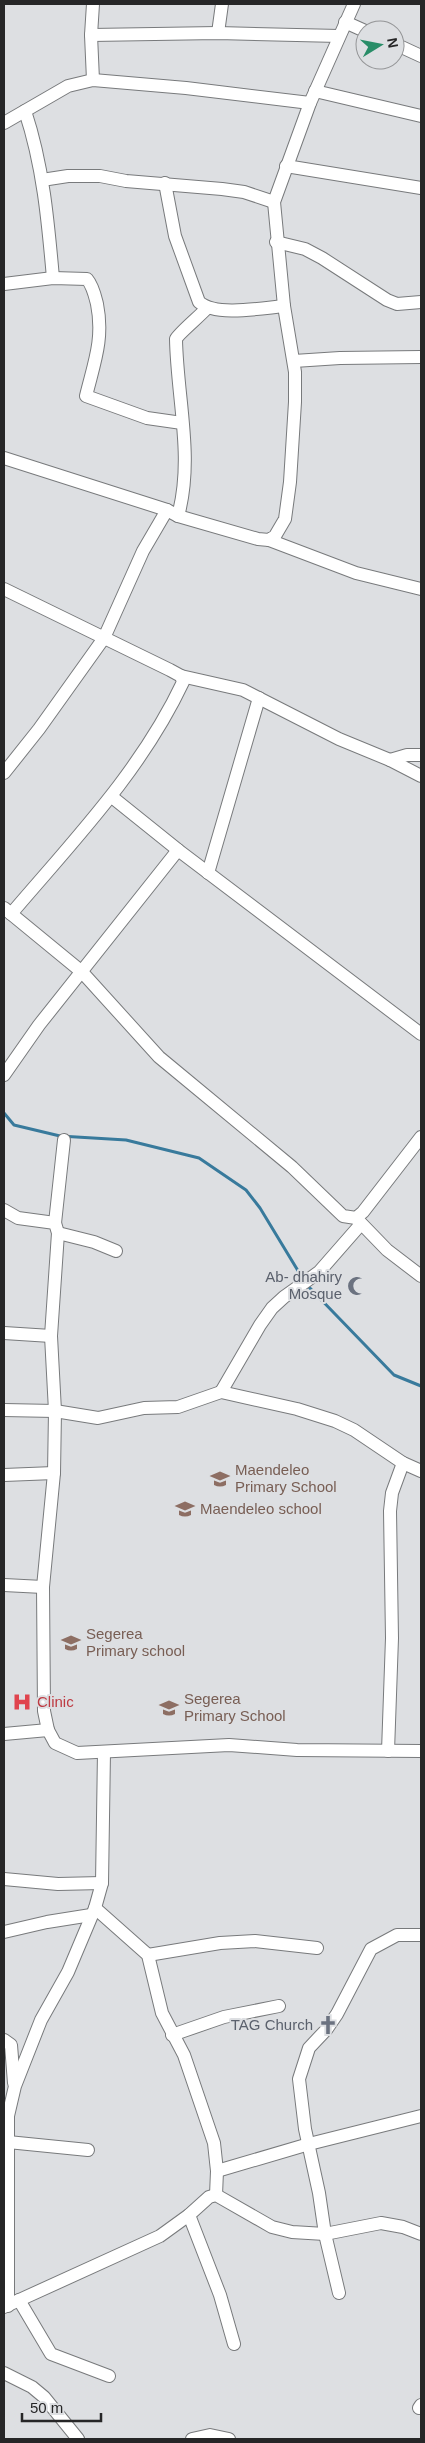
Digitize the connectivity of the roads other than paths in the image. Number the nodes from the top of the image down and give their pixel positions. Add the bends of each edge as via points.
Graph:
1 (93, 4) edge
2 (222, 4) edge
3 (354, 4) edge
4 (346, 22) junction
5 (355, 26) edge
6 (218, 33) junction
7 (91, 35) junction
8 (339, 36) junction
9 (405, 49) edge
10 (421, 56) edge
11 (93, 80) junction
12 (315, 91) junction
13 (310, 103) junction
14 (25, 111) junction
15 (421, 116) edge
16 (4, 124) edge
17 (286, 166) junction
18 (42, 180) junction
19 (165, 183) junction
20 (421, 188) edge
21 (274, 202) junction
22 (276, 242) junction
23 (53, 278) junction
24 (4, 284) edge
25 (421, 302) edge
26 (284, 306) junction
27 (207, 308) junction
28 (421, 357) edge
29 (294, 361) junction
30 (182, 423) junction
31 (4, 458) edge
32 (173, 513) junction
33 (268, 540) junction
34 (4, 589) edge
35 (421, 589) edge
36 (104, 638) junction
37 (181, 676) junction
38 (259, 698) junction
39 (421, 755) edge
40 (390, 760) junction
41 (4, 773) edge
42 (421, 776) edge
43 (112, 797) junction
44 (178, 850) junction
45 (208, 873) junction
46 (7, 911) edge
47 (82, 972) junction
48 (421, 1034) edge
49 (4, 1076) edge
50 (421, 1137) edge
51 (64, 1140) dead end
52 (4, 1210) edge
53 (358, 1221) junction
54 (56, 1228) junction
55 (116, 1251) dead end
56 (421, 1276) edge
57 (4, 1333) edge
58 (51, 1336) junction
59 (221, 1392) junction
60 (4, 1410) edge
61 (54, 1410) junction
62 (403, 1463) junction
63 (421, 1471) edge
64 (54, 1473) junction
65 (4, 1475) edge
66 (4, 1585) edge
67 (43, 1587) junction
68 (48, 1730) junction
69 (4, 1734) edge
70 (388, 1751) junction
71 (421, 1751) edge
72 (104, 1752) junction
73 (4, 1879) edge
74 (102, 1883) junction
75 (93, 1911) junction
76 (4, 1932) edge
77 (421, 1935) edge
78 (316, 1948) dead end
79 (148, 1955) junction
80 (279, 2006) dead end
81 (172, 2035) junction
82 (4, 2040) edge
83 (15, 2086) junction
84 (421, 2116) edge
85 (8, 2142) junction
86 (309, 2144) junction
87 (88, 2150) dead end
88 (217, 2170) junction
89 (216, 2195) junction
90 (190, 2215) junction
91 (325, 2234) junction
92 (421, 2234) edge
93 (339, 2293) dead end
94 (10, 2304) edge
95 (234, 2344) dead end
96 (4, 2373) edge
97 (109, 2376) dead end
98 (78, 2439) edge
99 (192, 2439) edge
100 (229, 2439) edge

1 - 7 street
2 - 6 street
3 - 4 street
4 - 5 street
4 - 8 street
6 - 7 street
6 - 8 street
7 - 11 street
8 - 12 street
9 - 10 street
11 - 13 street
11 - 14 street via 68,86
12 - 13 street
12 - 15 street
13 - 17 street
14 - 16 street
14 - 18 street via 35,141
17 - 20 street
17 - 21 street
18 - 19 street via 100,176
18 - 23 street
19 - 21 street via 244,192
19 - 27 street via 170,215 184,262 199,302
21 - 22 street
22 - 25 street via 305,249 387,300 397,304
22 - 26 street
23 - 24 street
23 - 30 street via 87,279 96,298 101,334 86,396 147,418
26 - 27 street via 231,310
26 - 29 street
27 - 30 street via 176,339
28 - 29 street
29 - 33 street via 295,402 287,506 279,532
30 - 32 street via 185,492
31 - 32 street
32 - 33 street
32 - 36 street via 143,551
33 - 35 street via 356,573
34 - 36 street
36 - 37 street
36 - 41 street
37 - 38 street via 243,690
37 - 43 street via 183,682 153,740
38 - 40 street via 339,739
38 - 45 street
39 - 40 street
40 - 42 street
43 - 44 street
43 - 46 street
44 - 45 street
44 - 47 street
45 - 48 street
46 - 47 street
47 - 49 street via 39,1025
47 - 53 street via 159,1057 292,1167 343,1216
50 - 53 street
51 - 54 street
52 - 54 street via 18,1218
53 - 56 street via 386,1250
53 - 59 street via 319,1272 272,1308
54 - 55 street
54 - 58 street
57 - 58 street
58 - 61 street
59 - 61 street via 178,1407 144,1408 98,1418
59 - 62 street via 335,1421
60 - 61 street
61 - 64 street
62 - 63 street
62 - 70 street via 392,1493 390,1511 392,1638
64 - 65 street
64 - 67 street
66 - 67 street
67 - 68 street via 44,1711
68 - 69 street
68 - 72 street via 55,1743 77,1753
70 - 71 street
70 - 72 street via 229,1745
72 - 74 street
73 - 74 street via 58,1884
74 - 75 street
75 - 76 street
75 - 79 street
75 - 83 street via 68,1972 41,2020
77 - 86 street via 397,1935 371,1949 337,2014 309,2048 299,2080
78 - 79 street via 254,1942 220,1943
79 - 81 street via 157,1994
80 - 81 street via 224,2017
81 - 88 street via 193,2078 214,2142
82 - 83 street via 11,2044
83 - 85 street via 8,2116
84 - 86 street
85 - 87 street
85 - 94 street
86 - 88 street
86 - 91 street
88 - 89 street
89 - 90 street via 209,2197
89 - 91 street via 272,2227
90 - 94 street via 160,2236
90 - 95 street via 220,2295
91 - 92 street via 381,2223
91 - 93 street
94 - 97 street via 51,2354
96 - 98 street via 44,2396
99 - 100 street via 210,2435

